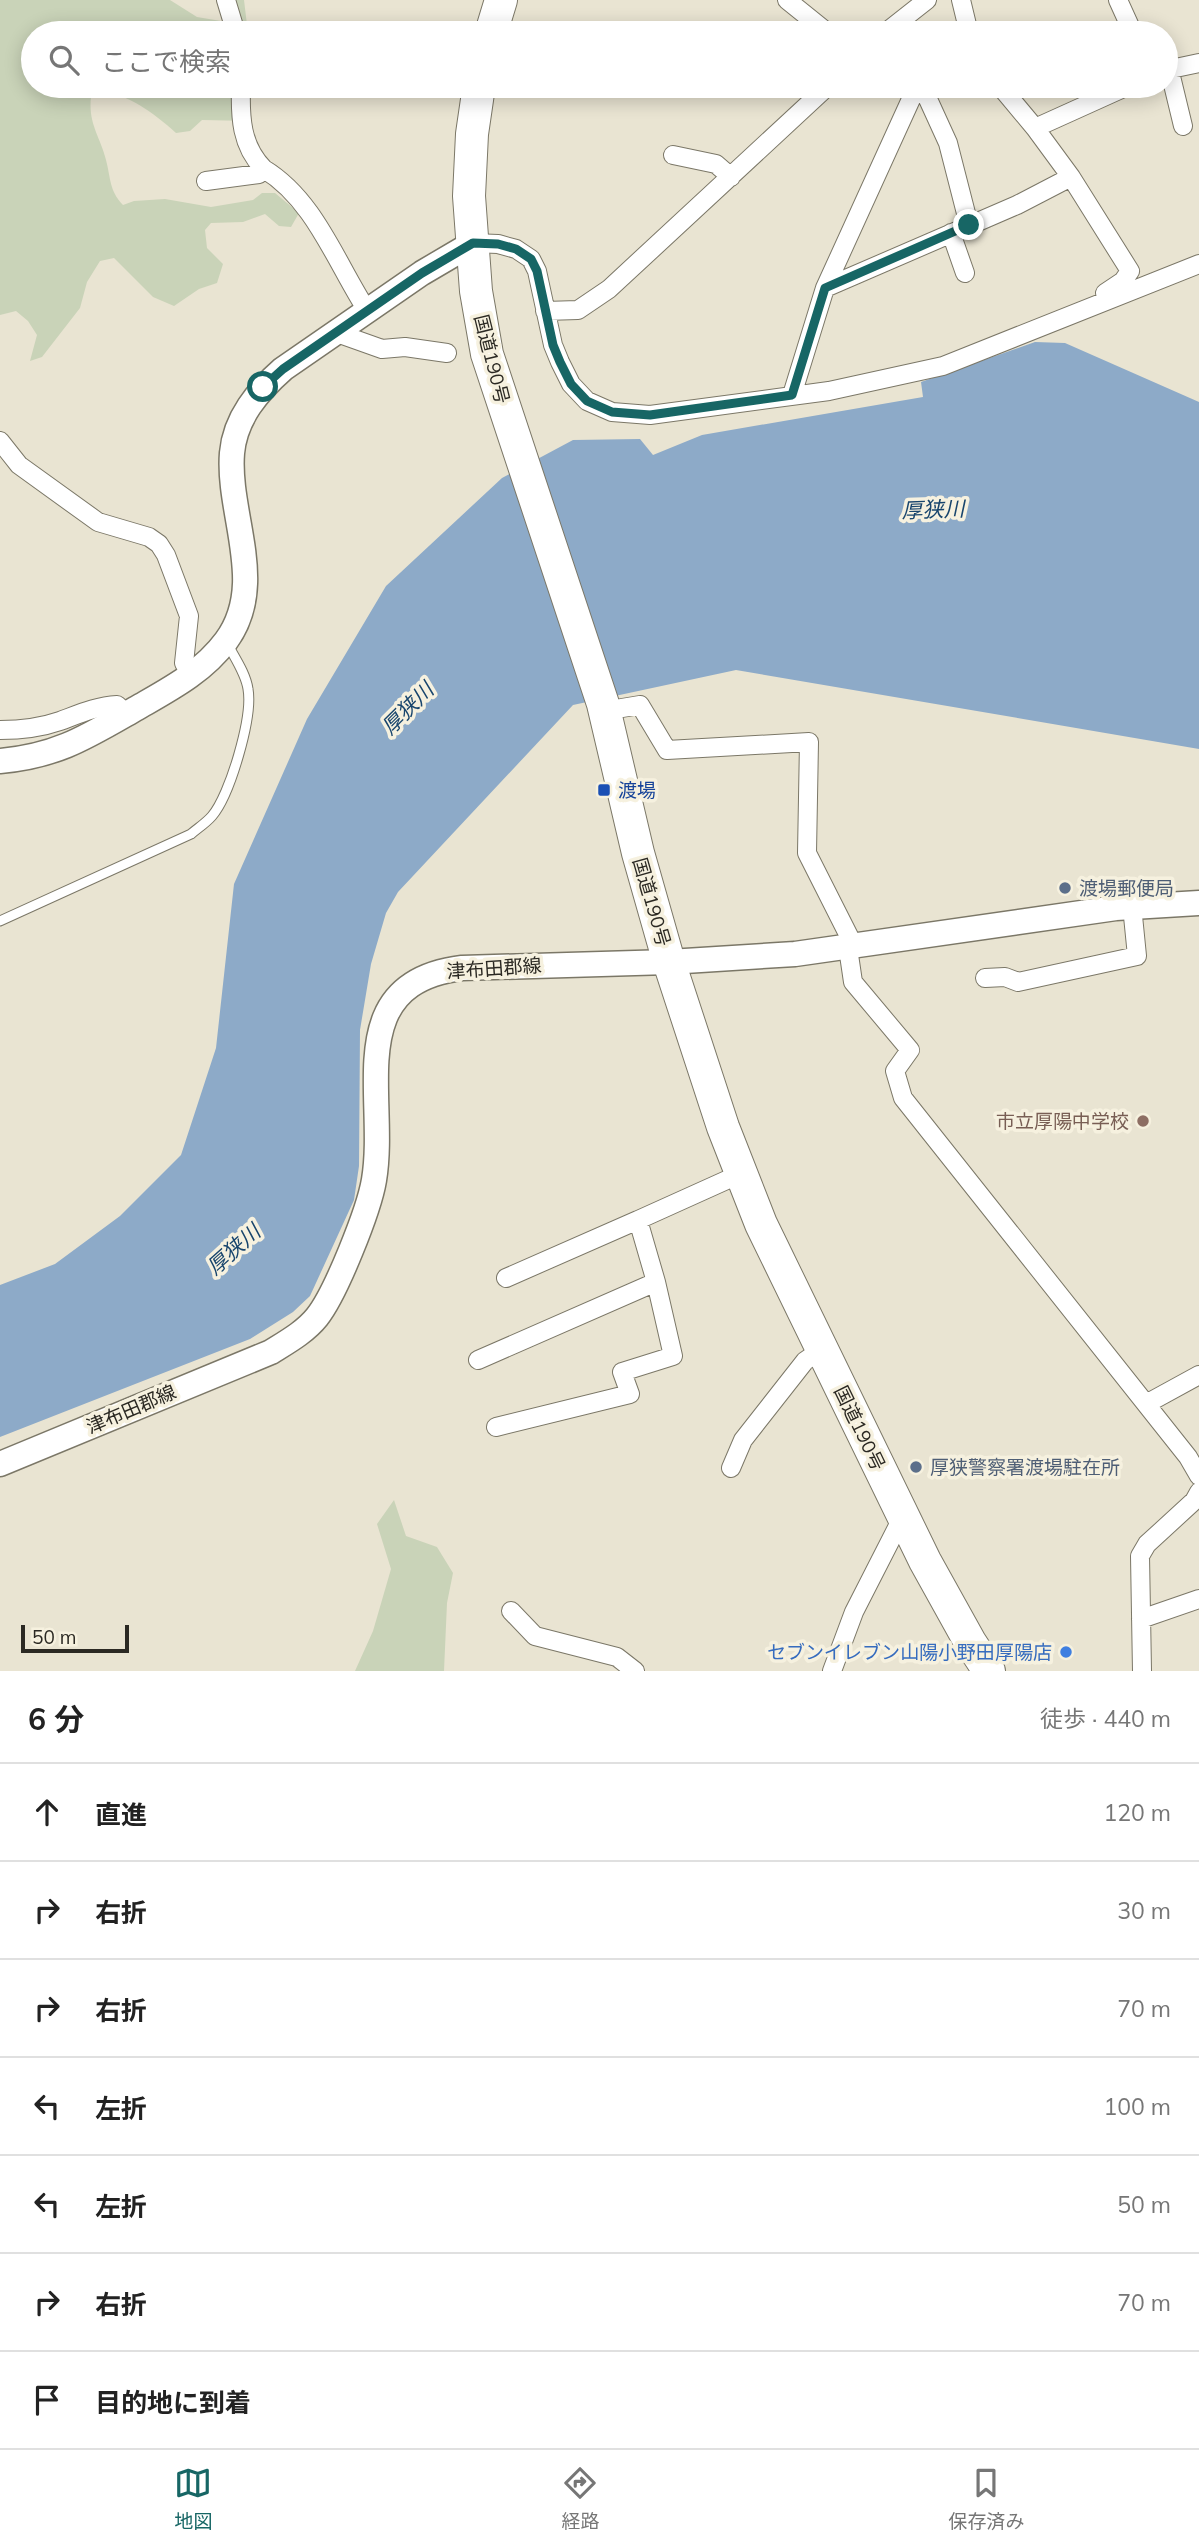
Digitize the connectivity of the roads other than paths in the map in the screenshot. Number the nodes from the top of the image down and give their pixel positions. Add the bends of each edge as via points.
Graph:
1 (226, 0) edge
2 (501, 0) edge
3 (787, 0) edge
4 (927, 0) edge
5 (961, 0) edge
6 (1118, 0) edge
7 (232, 21) edge
8 (495, 21) edge
9 (813, 21) edge
10 (901, 21) edge
11 (966, 21) edge
12 (1128, 21) edge
13 (1199, 64) edge
14 (1178, 67) edge
15 (241, 98) edge
16 (477, 98) edge
17 (815, 98) edge
18 (911, 98) edge
19 (927, 98) edge
20 (1010, 98) edge
21 (1101, 98) edge
22 (1176, 98) edge
23 (1183, 126) dead end
24 (1035, 128) junction
25 (673, 155) dead end
26 (264, 169) junction
27 (732, 177) junction
28 (1071, 177) junction
29 (206, 181) dead end
30 (969, 225) junction
31 (951, 233) junction
32 (473, 243) junction
33 (1199, 264) edge
34 (1130, 271) junction
35 (1177, 271) junction
36 (965, 273) dead end
37 (825, 288) junction
38 (1091, 307) junction
39 (545, 310) junction
40 (368, 312) junction
41 (337, 333) junction
42 (447, 353) dead end
43 (792, 395) junction
44 (0, 441) edge
45 (226, 640) junction
46 (191, 676) junction
47 (603, 708) junction
48 (127, 714) junction
49 (0, 730) edge
50 (0, 761) edge
51 (1199, 903) edge
52 (1132, 906) junction
53 (0, 921) edge
54 (851, 947) junction
55 (669, 962) junction
56 (985, 978) dead end
57 (740, 1174) junction
58 (638, 1220) junction
59 (506, 1278) dead end
60 (656, 1283) junction
61 (821, 1350) junction
62 (478, 1360) dead end
63 (1199, 1375) edge
64 (1146, 1404) junction
65 (496, 1427) dead end
66 (0, 1464) edge
67 (731, 1468) dead end
68 (1199, 1476) edge
69 (1199, 1492) edge
70 (903, 1516) junction
71 (1199, 1599) edge
72 (511, 1611) dead end
73 (1141, 1619) junction
74 (635, 1671) edge
75 (832, 1671) edge
76 (989, 1671) edge
77 (1142, 1671) edge

1 - 7 street
2 - 8 highway
3 - 9 street
4 - 10 street
5 - 11 street
6 - 12 street
13 - 14 street
15 - 26 street via 245,139
16 - 32 highway, 国道190号 via 469,196
17 - 27 street
18 - 37 street
19 - 30 street via 948,144
20 - 24 street
21 - 24 street
22 - 23 street
24 - 28 street
25 - 27 street via 716,164
26 - 29 street via 259,174
26 - 40 street via 280,178 302,202
27 - 39 street via 610,289 578,310
28 - 30 street
28 - 34 street
30 - 31 street
31 - 36 street
31 - 37 street
32 - 39 street via 498,244 531,259
32 - 40 main road
32 - 47 highway, 国道190号 via 487,354
33 - 35 street
34 - 35 street
34 - 38 street
35 - 38 street
37 - 43 street
38 - 43 street via 943,366
39 - 43 street via 553,345 571,384 587,401 612,412 650,415
40 - 41 main road
41 - 42 street via 382,349
41 - 45 main road via 263,387 239,426 232,477 243,541 244,594
44 - 46 street via 19,465 98,522 159,544 189,617 184,663
45 - 46 main road
45 - 53 lane via 248,688 248,711 236,764 212,816 191,834
46 - 48 main road
47 - 54 street via 640,705 667,750 809,742 807,853
47 - 55 highway, 国道190号
48 - 49 street via 117,705 102,705 45,725
48 - 50 main road via 73,745 31,758
51 - 52 main road, 津布田郡線
52 - 54 main road, 津布田郡線
52 - 56 street via 1137,956 1018,982
54 - 55 main road, 津布田郡線
54 - 64 street via 853,982 910,1050 895,1071 903,1098
55 - 57 highway, 国道190号
55 - 66 main road, 津布田郡線 via 441,970 405,988 383,1022 377,1057 374,1180 338,1278 316,1318 271,1352
57 - 58 street
57 - 61 highway, 国道190号
58 - 59 street
58 - 60 street
60 - 62 street
60 - 65 street via 673,1356 622,1372 630,1394
61 - 67 street via 805,1362 743,1440
61 - 70 highway, 国道190号
63 - 64 street
64 - 68 street
69 - 73 street via 1140,1556
70 - 75 street via 854,1612
70 - 76 highway, 国道190号
71 - 73 street
72 - 74 street via 535,1636 617,1657
73 - 77 street

